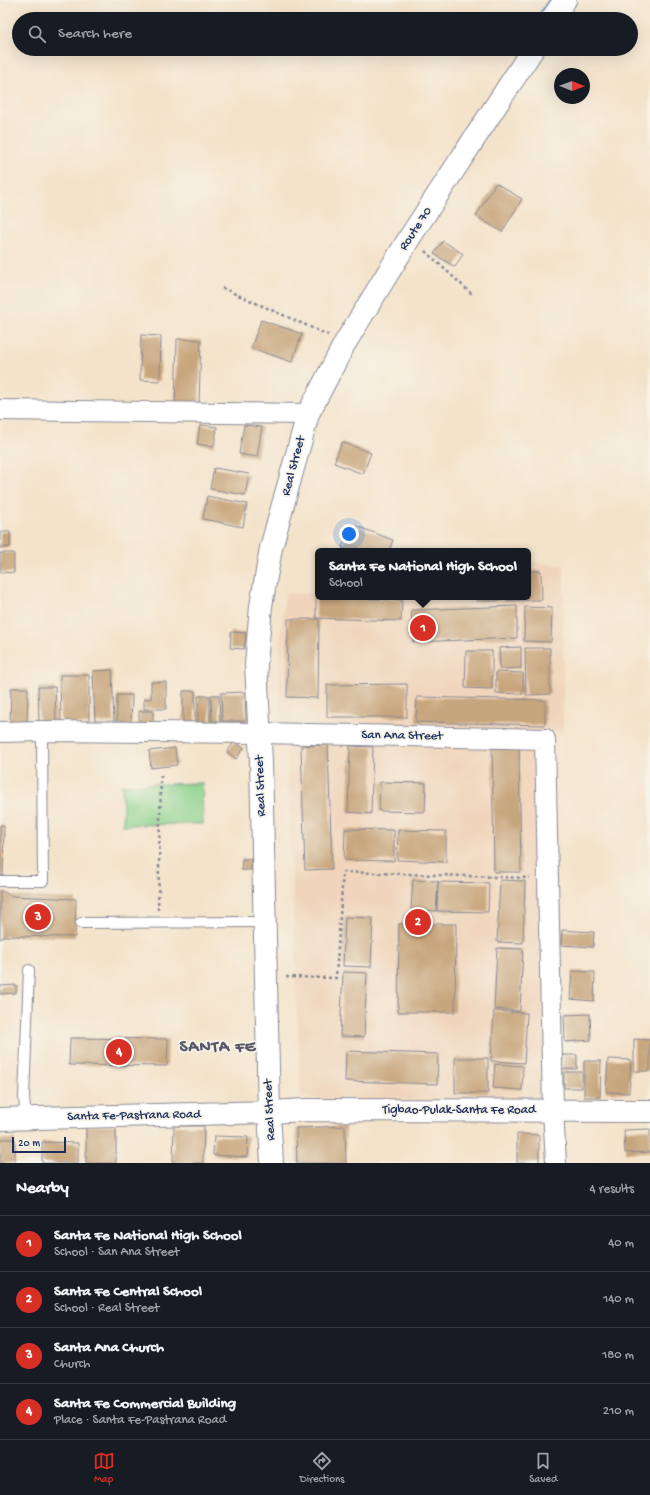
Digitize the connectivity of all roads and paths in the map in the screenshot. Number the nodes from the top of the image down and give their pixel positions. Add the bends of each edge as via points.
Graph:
1 (564, 0) edge
2 (556, 12) edge
3 (528, 56) edge
4 (410, 237) junction
5 (222, 288) dead end
6 (473, 295) dead end
7 (344, 343) junction
8 (0, 410) edge
9 (308, 414) junction
10 (42, 731) junction
11 (0, 732) edge
12 (259, 733) junction
13 (161, 774) dead end
14 (548, 878) junction
15 (0, 881) edge
16 (157, 922) junction
17 (265, 922) junction
18 (81, 923) dead end
19 (29, 970) dead end
20 (266, 977) junction
21 (553, 1110) junction
22 (650, 1110) edge
23 (269, 1112) junction
24 (26, 1118) junction
25 (0, 1119) edge
26 (272, 1163) edge
27 (556, 1163) edge

1 - 2 main road
3 - 4 main road, Route 70
4 - 6 path
4 - 7 main road, Route 70
5 - 7 path
7 - 9 main road, Route 70
8 - 9 street
9 - 12 main road, Real Street via 272,548 261,606 256,664
10 - 11 street, San Ana Street
10 - 12 street, San Ana Street
10 - 15 lane via 43,881
12 - 14 street, San Ana Street via 545,739
12 - 17 main road, Real Street
13 - 16 path
14 - 20 path via 343,872 336,978
14 - 21 street
16 - 17 lane
16 - 18 lane
17 - 20 main road, Real Street
19 - 24 lane via 24,1098
20 - 23 main road, Real Street
21 - 22 main road, Tigbao-Pulak-Santa Fe Road
21 - 23 main road, Tigbao-Pulak-Santa Fe Road
21 - 27 street
23 - 24 main road, Santa Fe-Pastrana Road
23 - 26 main road, Real Street
24 - 25 main road, Santa Fe-Pastrana Road

